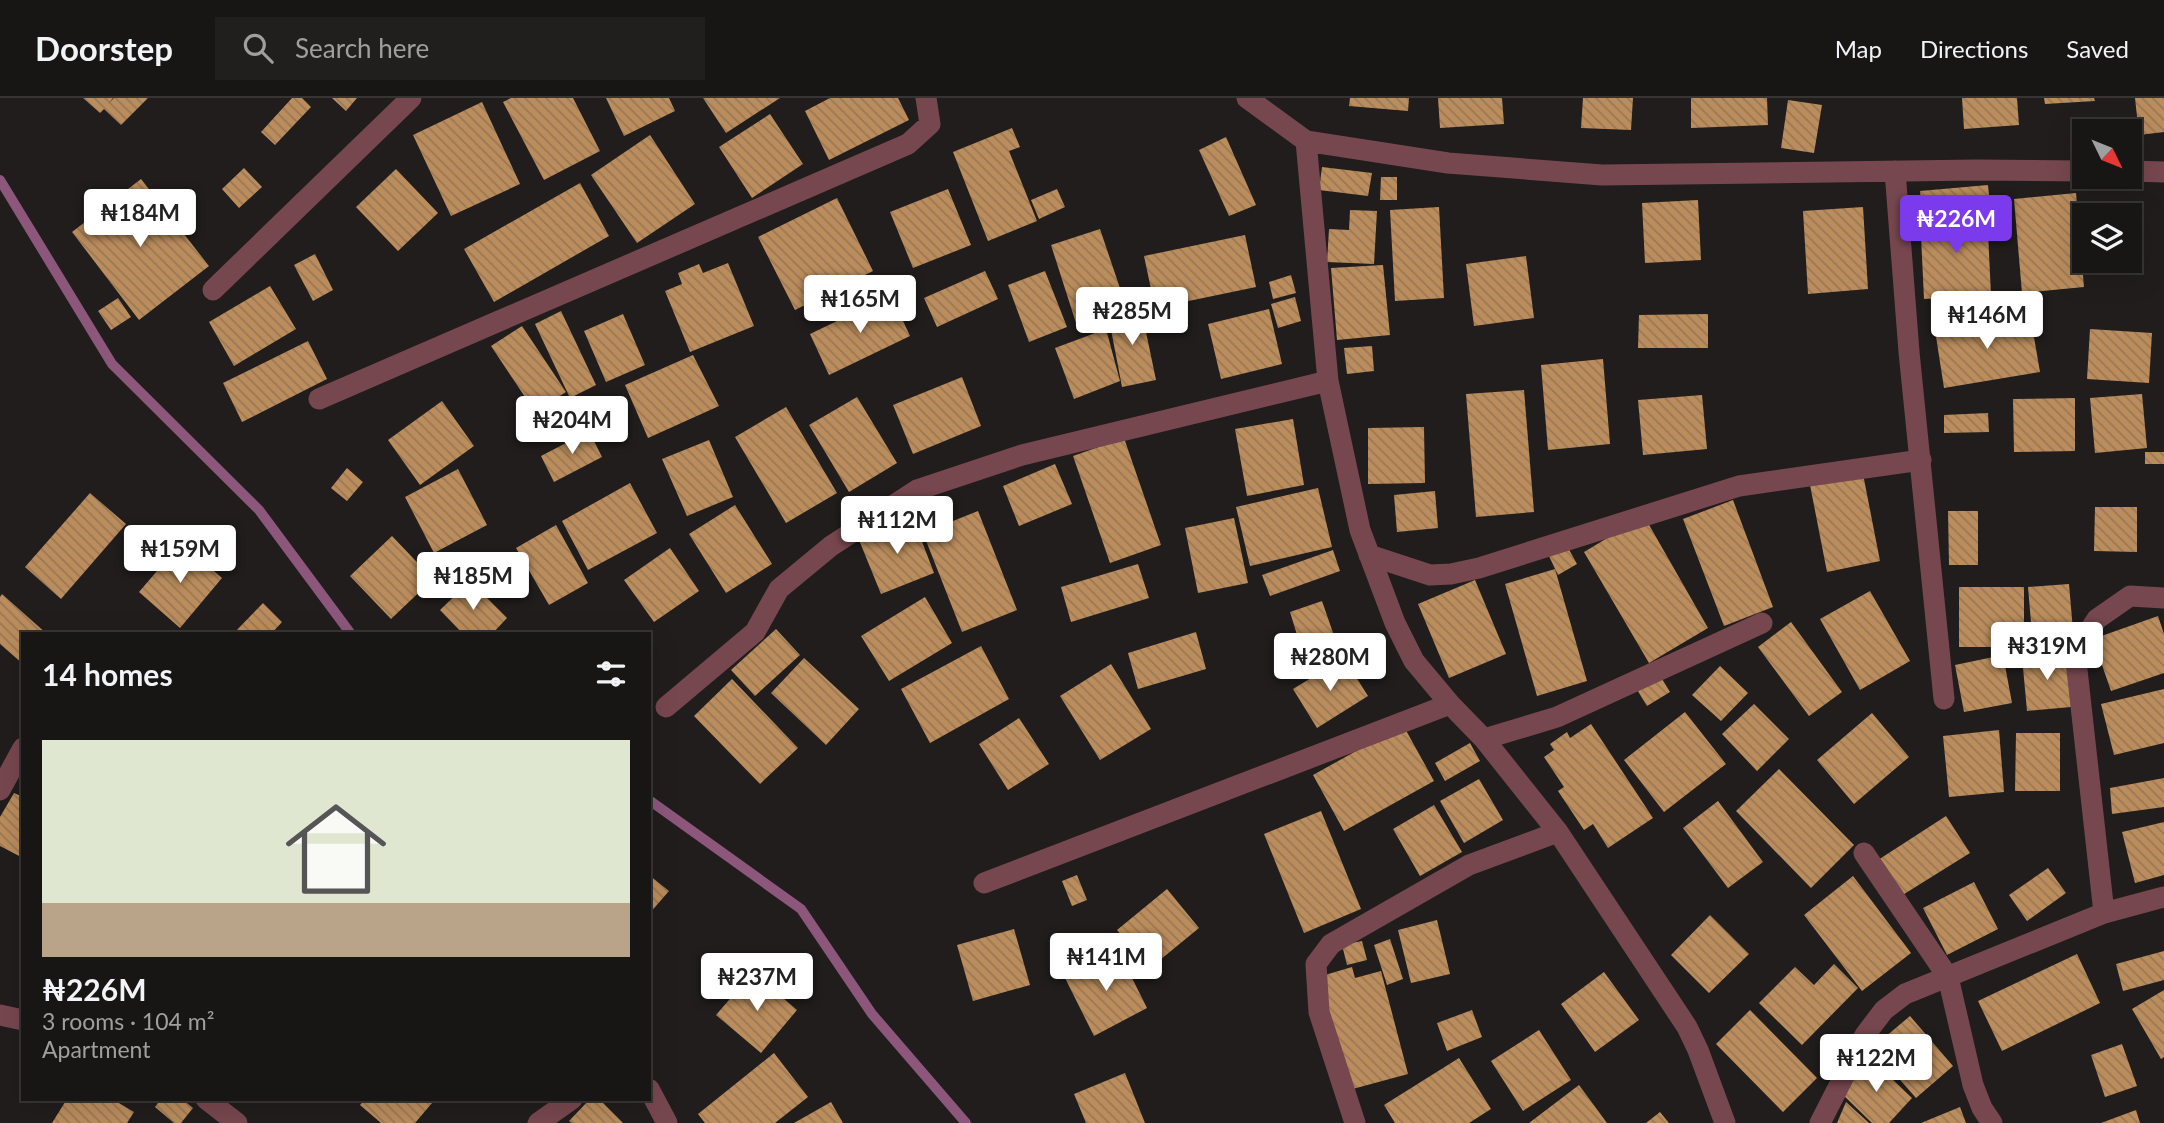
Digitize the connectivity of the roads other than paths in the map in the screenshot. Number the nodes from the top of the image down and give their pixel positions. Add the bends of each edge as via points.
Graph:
1 (411, 98) edge
2 (926, 98) edge
3 (1247, 98) edge
4 (1306, 141) junction
5 (1895, 171) junction
6 (2072, 171) edge
7 (2142, 171) edge
8 (2164, 172) edge
9 (212, 290) dead end
10 (1328, 382) junction
11 (319, 399) dead end
12 (1921, 460) junction
13 (1369, 555) junction
14 (2164, 598) edge
15 (1762, 623) dead end
16 (1944, 699) dead end
17 (1450, 704) junction
18 (666, 707) dead end
19 (1484, 739) junction
20 (21, 752) edge
21 (0, 790) edge
22 (1558, 832) junction
23 (1864, 853) dead end
24 (985, 883) dead end
25 (2164, 897) edge
26 (2104, 913) junction
27 (1948, 977) junction
28 (0, 1015) edge
29 (21, 1020) edge
30 (651, 1093) edge
31 (209, 1101) edge
32 (569, 1101) edge
33 (237, 1123) edge
34 (538, 1123) edge
35 (667, 1123) edge
36 (1355, 1123) edge
37 (1725, 1123) edge
38 (1820, 1123) edge
39 (1992, 1123) edge

1 - 9 street
2 - 11 street via 930,124 908,144
3 - 4 street
4 - 5 street via 1448,163 1602,175
4 - 10 street
5 - 6 street
5 - 12 street
7 - 8 street
10 - 13 street
10 - 18 street via 1022,455 917,490 831,546 779,589 755,632
12 - 13 street via 1738,486 1451,574 1430,575
12 - 16 street
13 - 17 street via 1414,661
14 - 26 street via 2130,596 2097,618 2075,652
15 - 19 street via 1556,717
17 - 19 street
17 - 24 street
19 - 22 street
20 - 21 street
22 - 36 street via 1469,865 1331,944 1316,964 1319,1012
22 - 37 street via 1687,1027
23 - 27 street
25 - 26 street
26 - 27 street
27 - 38 street via 1905,994 1884,1010 1865,1035
27 - 39 street via 1973,1085
28 - 29 street
30 - 35 street
31 - 33 street
32 - 34 street

